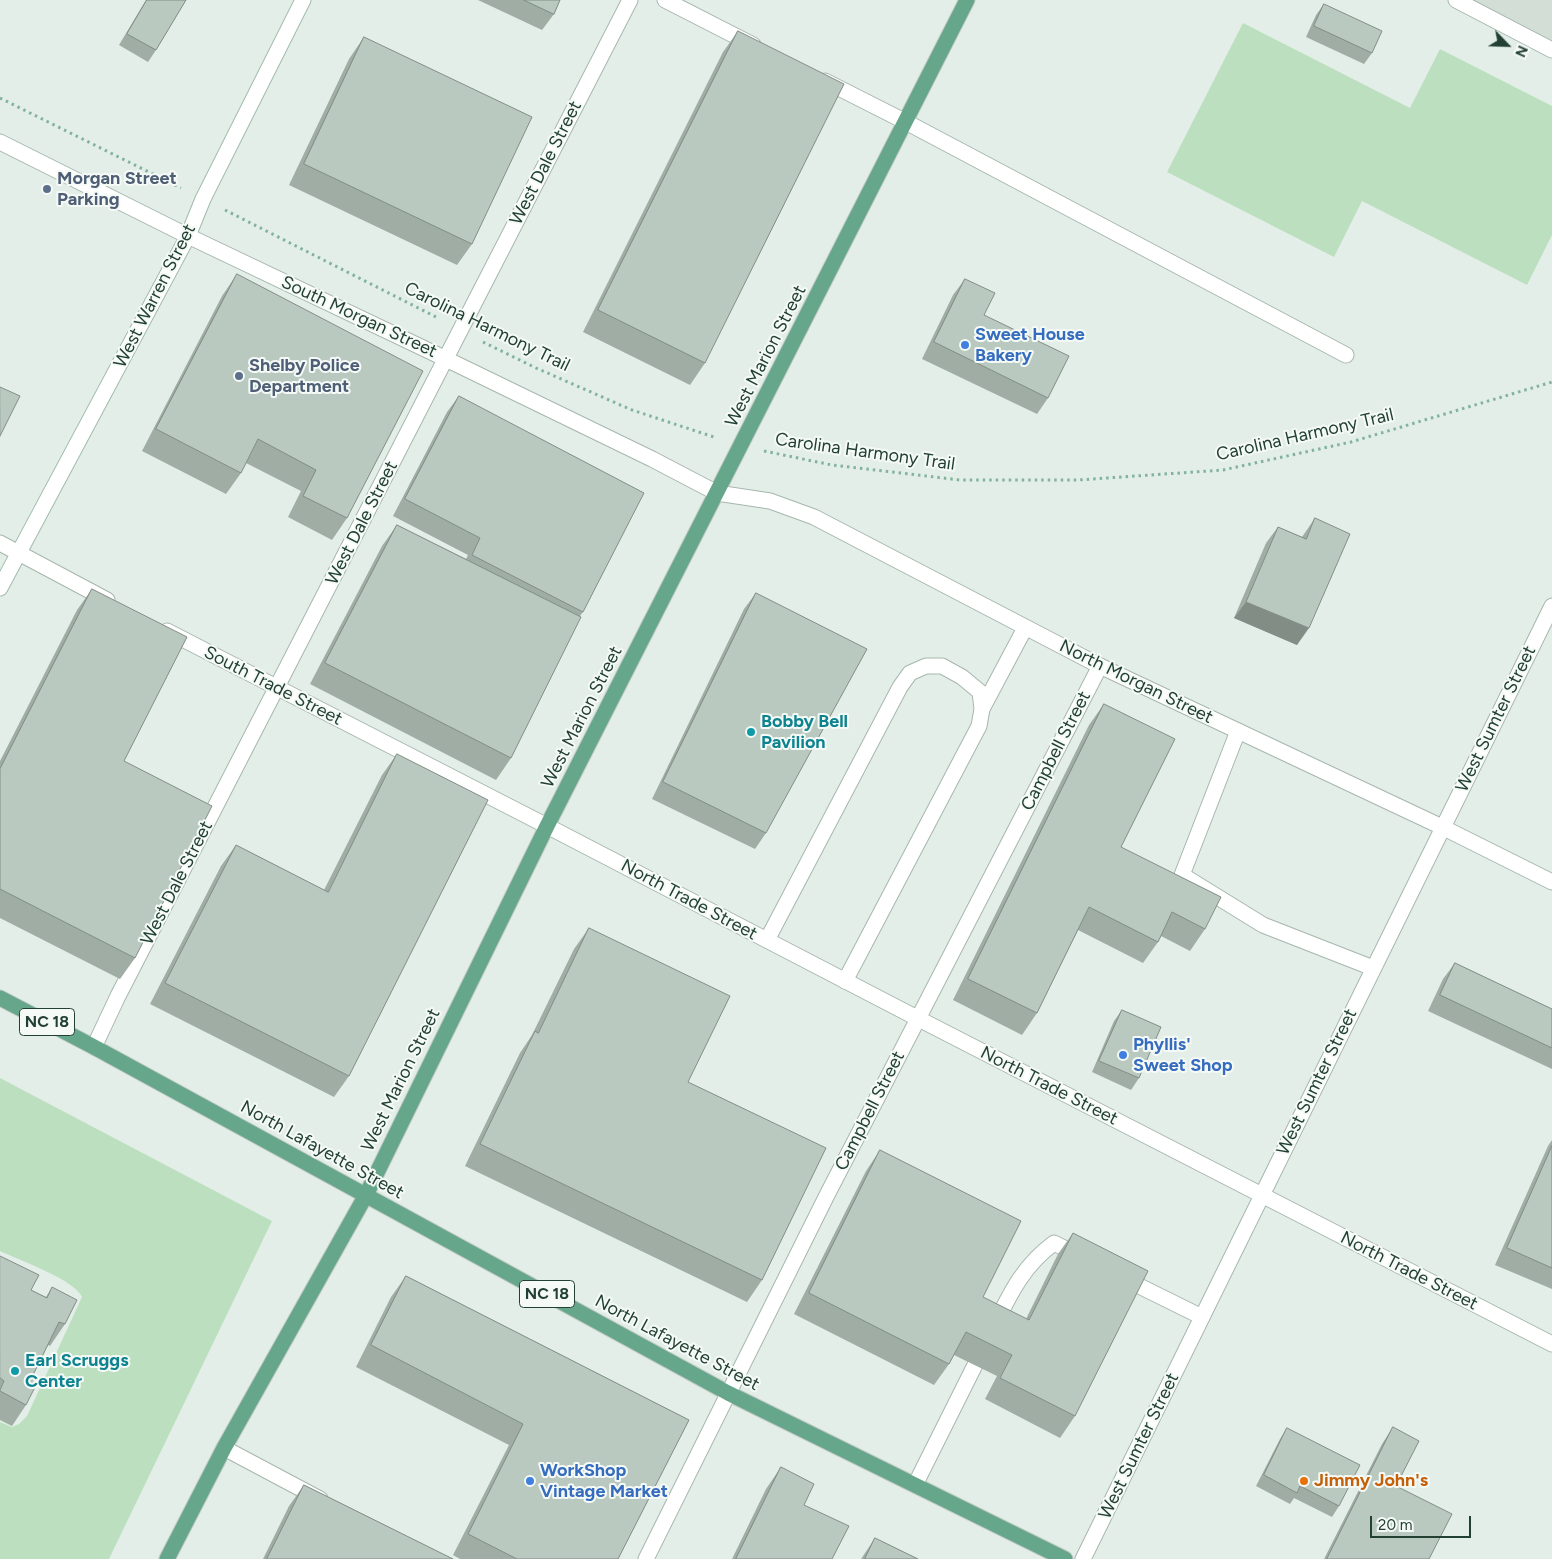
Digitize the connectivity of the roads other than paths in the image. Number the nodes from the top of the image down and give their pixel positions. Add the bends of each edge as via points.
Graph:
1 (303, 0) edge
2 (630, 0) edge
3 (665, 0) edge
4 (967, 0) edge
5 (1456, 0) edge
6 (763, 50) edge
7 (1552, 50) edge
8 (808, 72) edge
9 (906, 122) junction
10 (0, 142) edge
11 (188, 236) junction
12 (1346, 355) dead end
13 (446, 359) junction
14 (717, 492) junction
15 (0, 543) edge
16 (18, 553) junction
17 (0, 588) edge
18 (119, 606) edge
19 (1552, 606) edge
20 (154, 624) edge
21 (1025, 628) junction
22 (1100, 666) junction
23 (277, 688) junction
24 (982, 709) junction
25 (1238, 731) junction
26 (547, 826) junction
27 (1442, 827) junction
28 (1552, 882) edge
29 (767, 940) junction
30 (1373, 968) junction
31 (845, 981) junction
32 (0, 998) edge
33 (917, 1018) junction
34 (94, 1047) junction
35 (366, 1195) junction
36 (1262, 1195) junction
37 (1089, 1261) edge
38 (1107, 1270) edge
39 (1202, 1317) junction
40 (992, 1330) edge
41 (1552, 1344) edge
42 (975, 1365) edge
43 (728, 1393) junction
44 (224, 1448) junction
45 (915, 1485) junction
46 (330, 1504) edge
47 (167, 1559) edge
48 (646, 1559) edge
49 (1065, 1559) edge
50 (1083, 1559) edge

1 - 11 street, West Warren Street via 203,199
2 - 13 street, West Dale Street
3 - 6 street
4 - 9 main road, West Marion Street
5 - 7 street
8 - 9 street
9 - 12 street
9 - 14 main road, West Marion Street
10 - 11 street, South Morgan Street
11 - 13 street, South Morgan Street
11 - 16 street, West Warren Street
13 - 14 street, South Morgan Street
13 - 23 street, West Dale Street
14 - 21 street, North Morgan Street via 770,501 814,518
14 - 26 main road, West Marion Street
15 - 16 street
16 - 17 street, West Warren Street
16 - 18 street
19 - 27 street, West Sumter Street
20 - 23 street, South Trade Street
21 - 22 street, North Morgan Street
21 - 24 street
22 - 25 street, North Morgan Street
22 - 33 street, Campbell Street
23 - 26 street, South Trade Street
23 - 34 street, West Dale Street
24 - 29 street via 980,692 942,666 926,666 910,673
24 - 31 street via 979,726
25 - 27 street, North Morgan Street
25 - 30 street via 1182,875 1263,925
26 - 29 street, North Trade Street
26 - 35 main road, West Marion Street
27 - 28 street, North Morgan Street
27 - 30 street, West Sumter Street
29 - 31 street, North Trade Street
30 - 36 street, West Sumter Street
31 - 33 street, North Trade Street
32 - 34 main road, NC 18
33 - 36 street, North Trade Street
33 - 43 street, Campbell Street
34 - 35 main road, North Lafayette Street / NC 18
35 - 43 main road, North Lafayette Street / NC 18
35 - 44 main road, West Marion Street
36 - 39 street, West Sumter Street
36 - 41 street, North Trade Street
37 - 40 street via 1054,1243 1029,1265 1013,1287
38 - 39 street
39 - 50 street, West Sumter Street
42 - 45 street
43 - 45 main road, North Lafayette Street / NC 18
43 - 48 street, Campbell Street
44 - 46 street
44 - 47 main road, West Marion Street
45 - 49 main road, North Lafayette Street / NC 18

